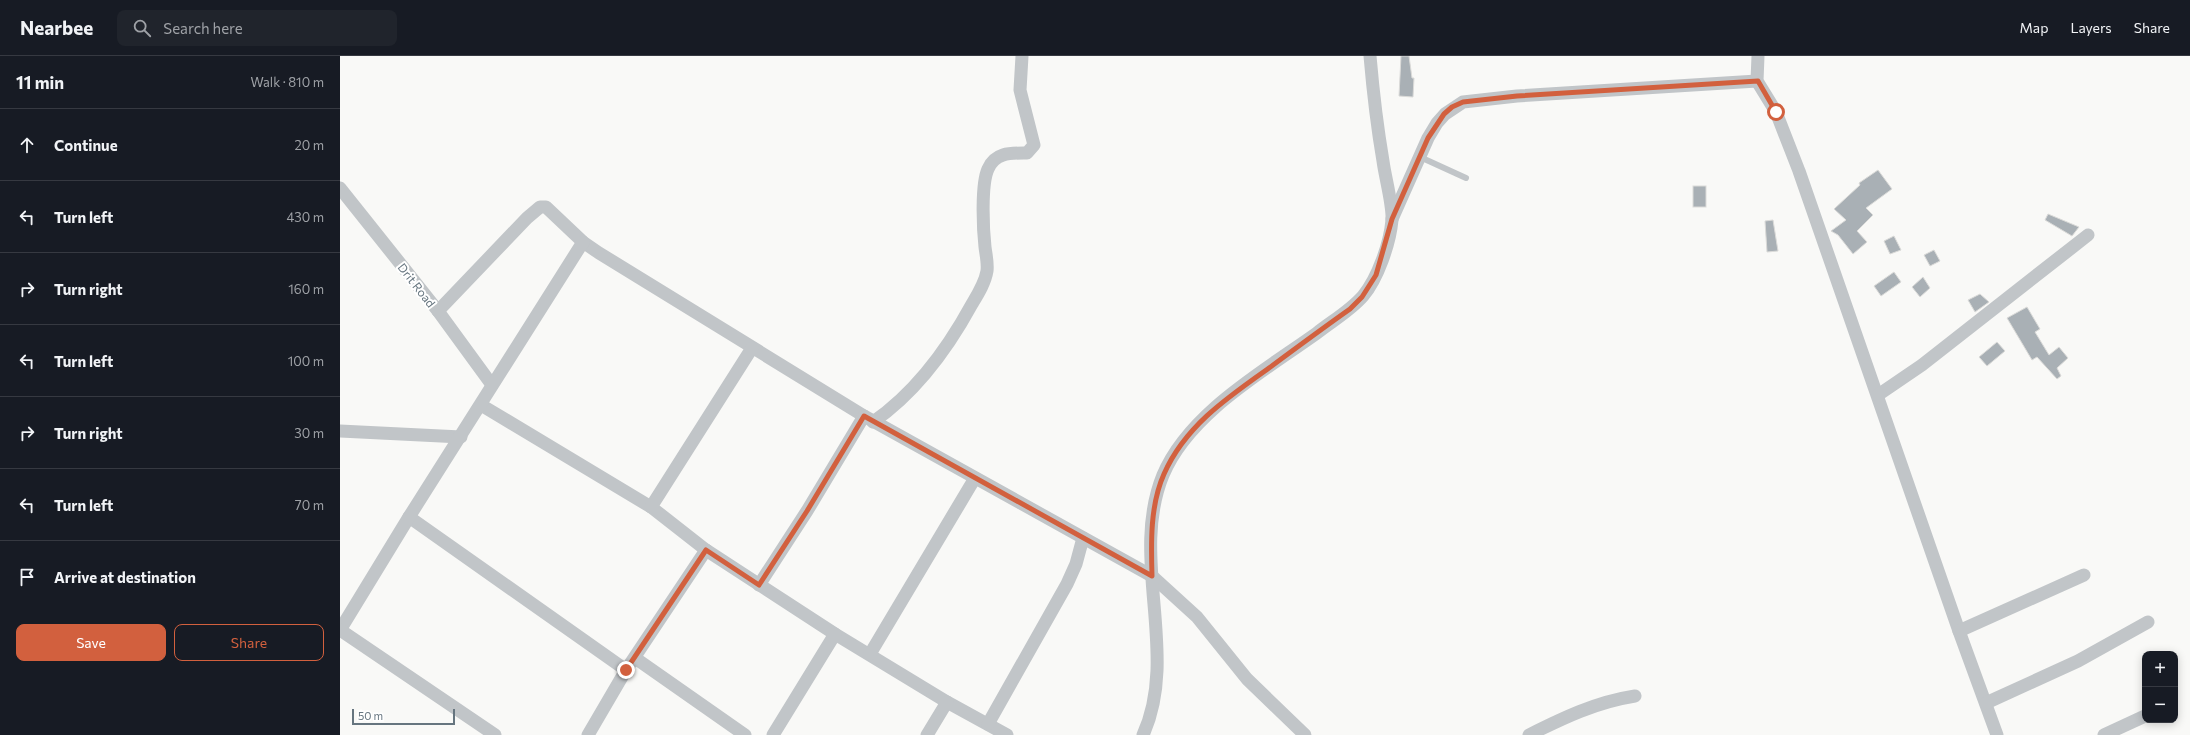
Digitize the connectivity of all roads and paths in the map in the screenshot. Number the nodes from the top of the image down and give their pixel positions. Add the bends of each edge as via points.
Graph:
1 (1022, 56) edge
2 (1370, 56) edge
3 (1758, 56) edge
4 (1758, 81) junction
5 (1420, 157) junction
6 (1466, 178) dead end
7 (340, 188) edge
8 (1392, 219) junction
9 (2088, 235) dead end
10 (583, 242) junction
11 (438, 311) junction
12 (752, 348) junction
13 (492, 385) junction
14 (1878, 395) junction
15 (481, 405) junction
16 (869, 419) junction
17 (340, 432) edge
18 (461, 437) junction
19 (975, 478) junction
20 (652, 507) junction
21 (409, 517) junction
22 (1083, 538) junction
23 (706, 550) junction
24 (2084, 575) dead end
25 (1152, 576) junction
26 (759, 585) junction
27 (2148, 622) dead end
28 (340, 630) edge
29 (1959, 631) junction
30 (836, 634) junction
31 (870, 654) junction
32 (635, 658) junction
33 (626, 670) junction
34 (1635, 696) dead end
35 (946, 702) junction
36 (1986, 703) junction
37 (2142, 717) edge
38 (988, 724) junction
39 (1297, 732) edge
40 (495, 735) edge
41 (588, 735) edge
42 (745, 735) edge
43 (773, 735) edge
44 (927, 735) edge
45 (1007, 735) edge
46 (1142, 735) edge
47 (1529, 735) edge
48 (1997, 735) edge
49 (2104, 735) edge

1 - 16 street via 1020,90 1034,145 1026,153 999,155 988,167 984,210 987,266 984,282 958,329 922,375 897,404
2 - 8 street via 1376,118
3 - 4 street
4 - 5 street via 1517,96 1463,102 1444,114 1428,138
4 - 14 street via 1776,112 1799,171
5 - 6 lane
5 - 8 street
7 - 11 street, Drit Road
8 - 25 street via 1376,275 1362,297 1350,309 1204,416 1180,446 1164,473 1158,496 1152,532
9 - 14 street via 1922,365
10 - 11 street via 546,207 540,207
10 - 12 street
10 - 13 street
11 - 13 street, Drit Road
12 - 16 street
12 - 20 street
13 - 15 street
14 - 29 street
15 - 18 street
15 - 20 street
16 - 19 street
16 - 26 street
17 - 18 street
18 - 21 street
19 - 22 street
19 - 31 street
20 - 23 street
21 - 28 street
21 - 33 street
22 - 25 street
22 - 38 street via 1067,584
23 - 26 street
23 - 32 street
24 - 29 street
25 - 39 street via 1197,617 1248,679
25 - 46 street via 1157,678 1151,716
26 - 30 street
27 - 36 street via 2078,661
28 - 40 street
29 - 36 street
30 - 31 street
30 - 43 street
31 - 35 street
32 - 33 street
32 - 42 street
33 - 41 street
34 - 47 street via 1590,706
35 - 38 street
35 - 44 street
36 - 48 street
37 - 49 street
38 - 45 street

